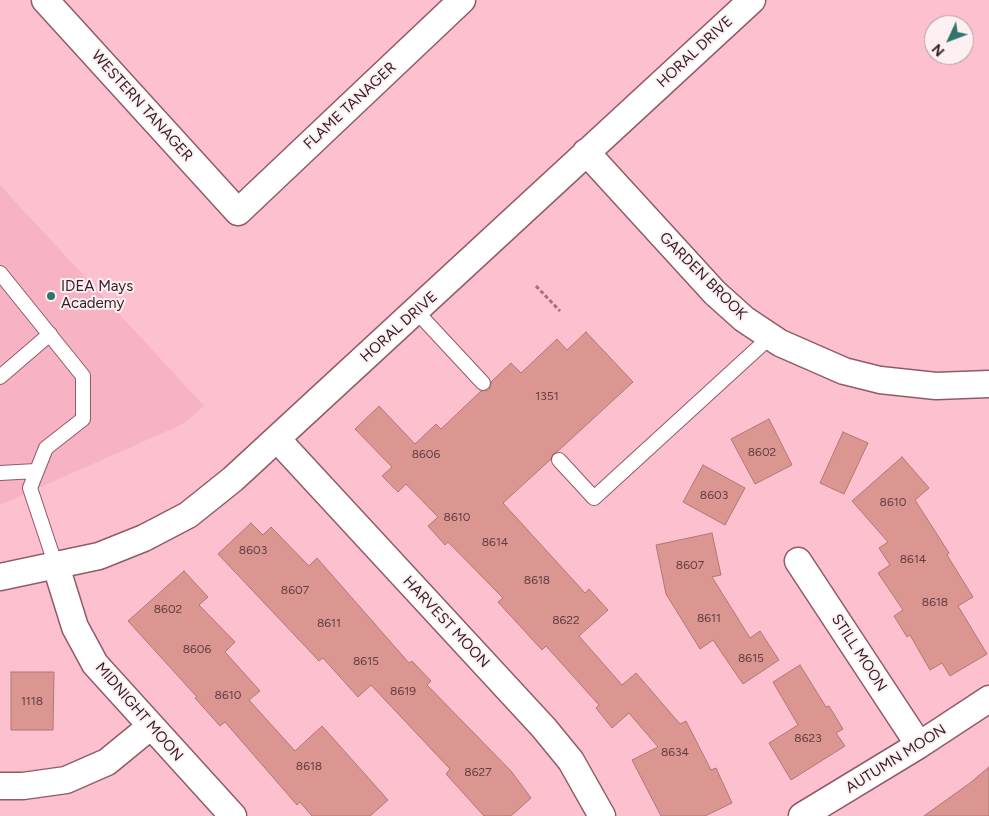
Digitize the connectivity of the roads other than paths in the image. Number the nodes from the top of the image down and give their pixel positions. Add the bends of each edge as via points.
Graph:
1 (45, 0) edge
2 (462, 0) edge
3 (752, 0) edge
4 (586, 152) junction
5 (238, 212) joint
6 (2, 278) edge
7 (416, 311) junction
8 (50, 334) junction
9 (770, 337) junction
10 (0, 377) edge
11 (483, 383) dead end
12 (989, 384) edge
13 (277, 439) junction
14 (559, 460) dead end
15 (36, 471) junction
16 (0, 473) edge
17 (798, 561) dead end
18 (56, 566) junction
19 (0, 577) edge
20 (989, 699) edge
21 (151, 726) junction
22 (920, 745) junction
23 (0, 786) edge
24 (233, 816) edge
25 (602, 816) edge
26 (802, 816) edge

1 - 5 street, WESTERN TANAGER
2 - 5 street, FLAME TANAGER
3 - 4 street, HORAL DRIVE
4 - 7 street, HORAL DRIVE
4 - 9 street, GARDEN BROOK via 716,293
6 - 8 lane
7 - 11 lane
7 - 13 street, HORAL DRIVE
8 - 10 lane
8 - 15 lane via 83,376 83,419 46,448
9 - 12 street, GARDEN BROOK via 828,365 880,380 928,386
9 - 14 lane via 594,498
13 - 18 street, HORAL DRIVE via 233,480 188,515 99,556
13 - 25 street, HARVEST MOON via 544,728 571,761
15 - 16 lane
15 - 18 lane via 30,488
17 - 22 street, STILL MOON
18 - 19 street, HORAL DRIVE
18 - 21 street, MIDNIGHT MOON via 75,627 95,664
20 - 22 street, AUTUMN MOON
21 - 23 street via 107,762 66,780
21 - 24 street, MIDNIGHT MOON
22 - 26 street, AUTUMN MOON

